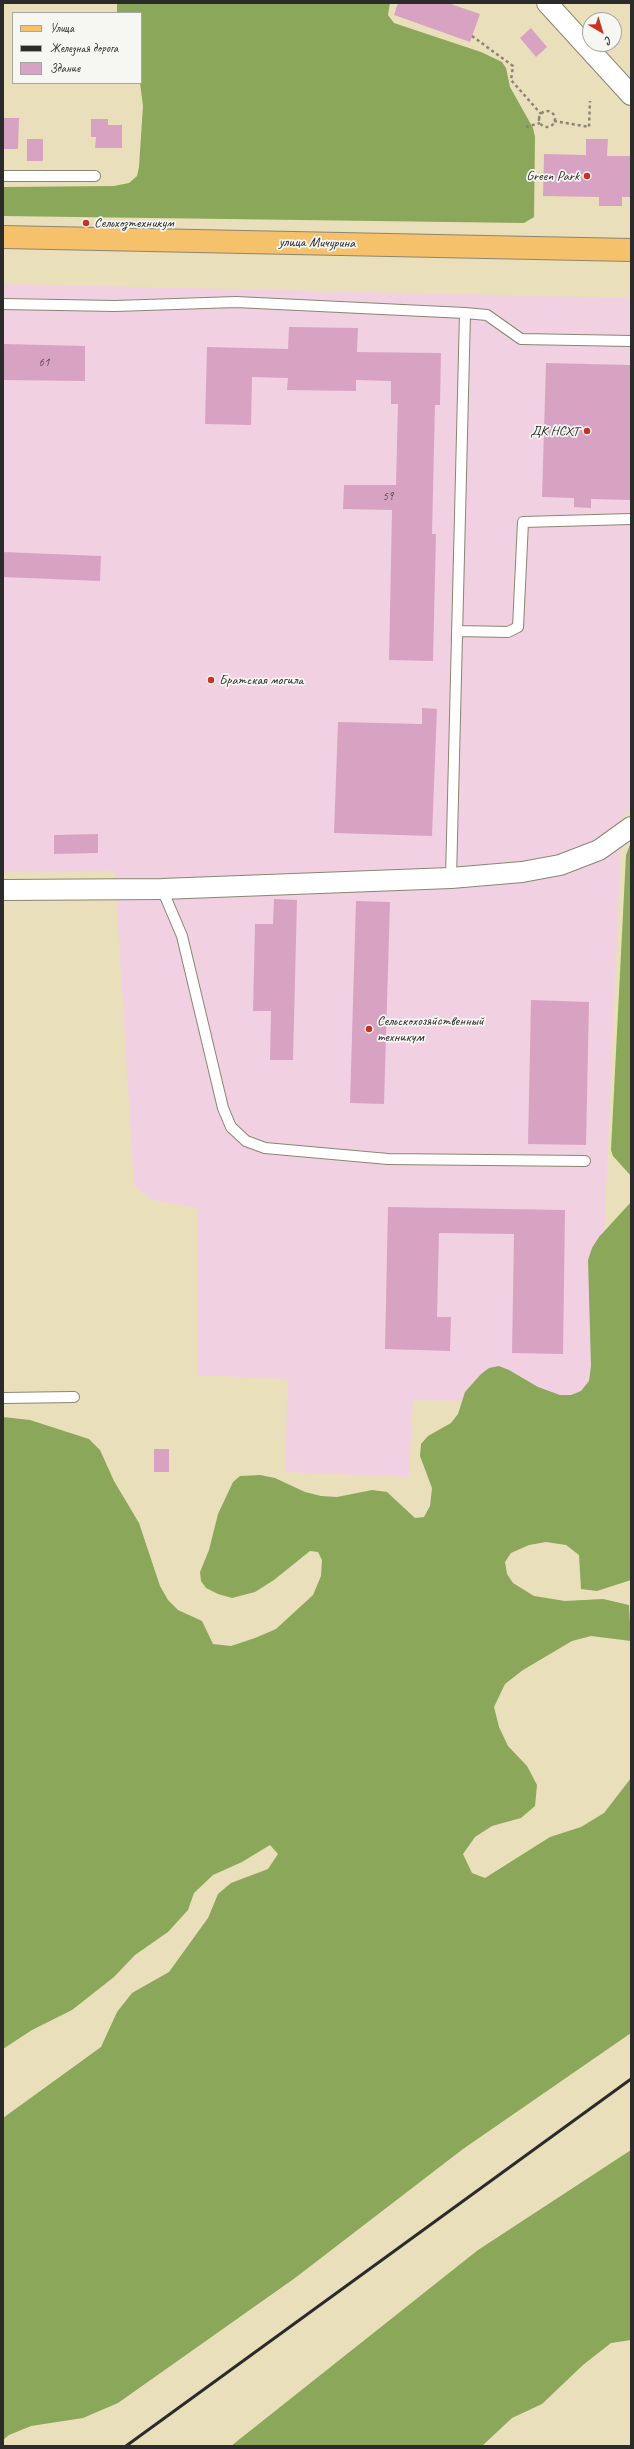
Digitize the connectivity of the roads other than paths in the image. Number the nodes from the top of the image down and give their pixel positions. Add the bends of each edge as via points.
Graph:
1 (548, 3) edge
2 (631, 95) edge
3 (3, 176) edge
4 (95, 176) dead end
5 (3, 237) edge
6 (631, 250) edge
7 (3, 304) edge
8 (465, 313) junction
9 (631, 341) edge
10 (631, 519) edge
11 (457, 631) junction
12 (631, 827) edge
13 (451, 878) junction
14 (162, 889) junction
15 (3, 890) edge
16 (585, 1161) dead end
17 (74, 1397) dead end
18 (3, 1398) edge

1 - 2 street
3 - 4 lane
5 - 6 main road, улица Мичурина
7 - 8 lane via 115,306 236,302
8 - 9 lane via 487,315 521,339
8 - 11 lane
10 - 11 lane via 523,522 518,627 508,632
11 - 13 lane
12 - 13 street via 599,850 560,865 522,872
13 - 14 street
14 - 15 street
14 - 16 lane via 182,936 222,1108 231,1127 246,1141 265,1148 388,1159
17 - 18 lane

